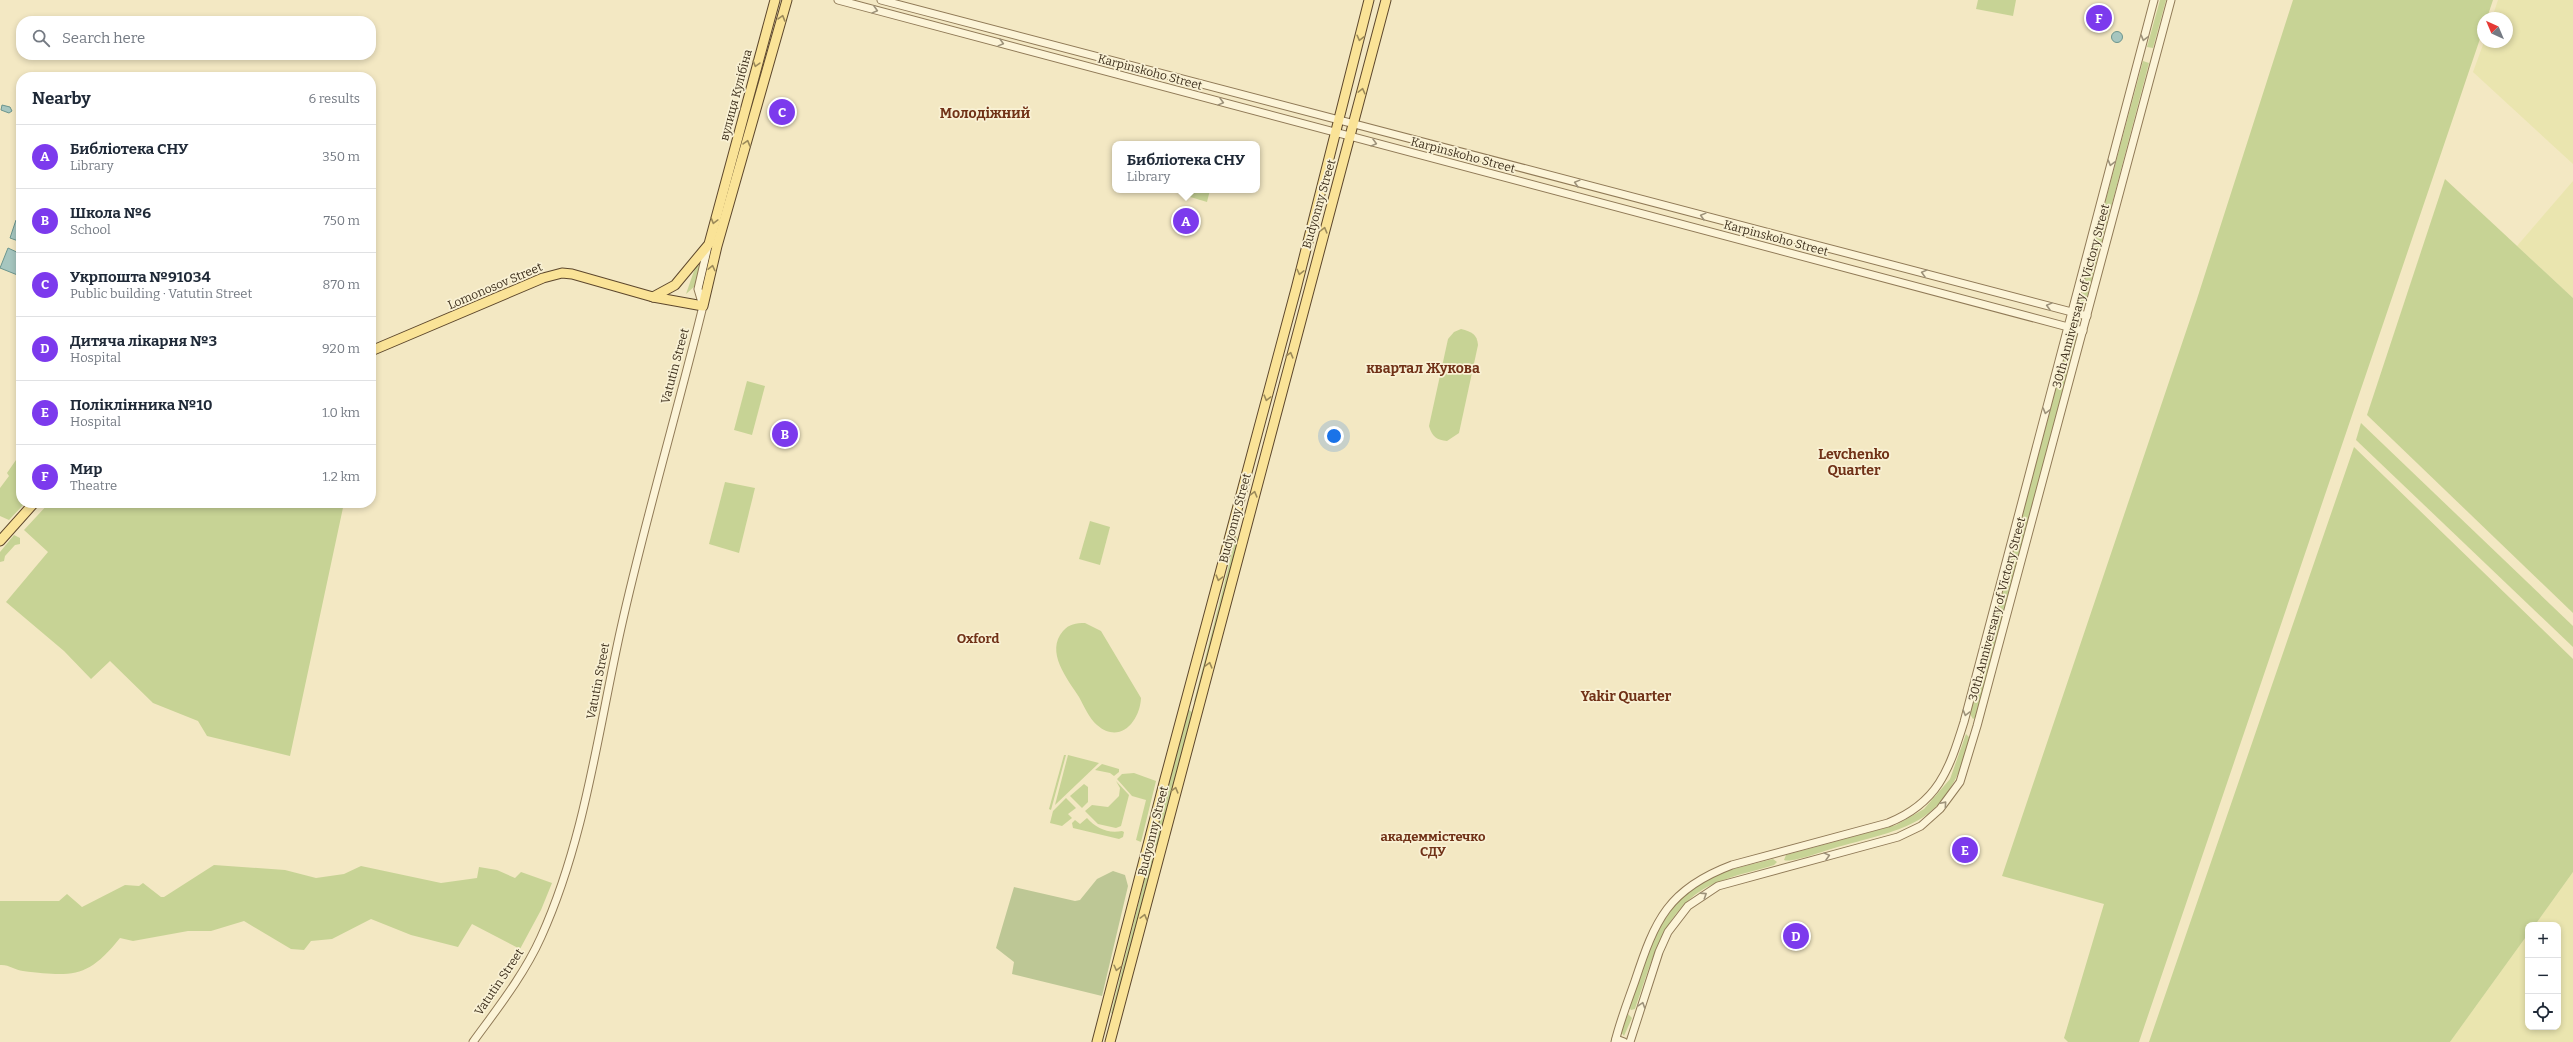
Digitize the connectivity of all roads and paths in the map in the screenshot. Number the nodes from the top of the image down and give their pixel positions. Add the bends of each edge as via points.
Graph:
1 (775, 0) edge
2 (787, 0) edge
3 (838, 0) edge
4 (881, 0) edge
5 (1369, 0) edge
6 (1386, 0) edge
7 (2154, 0) edge
8 (2171, 0) edge
9 (1339, 120) junction
10 (1354, 124) junction
11 (1336, 133) junction
12 (1351, 136) junction
13 (721, 197) joint
14 (709, 244) junction
15 (653, 297) junction
16 (703, 306) junction
17 (2072, 312) junction
18 (2087, 316) junction
19 (2068, 327) junction
20 (2083, 331) junction
21 (376, 349) edge
22 (30, 508) edge
23 (0, 541) edge
24 (1185, 704) junction
25 (1197, 707) junction
26 (1615, 1040) edge
27 (473, 1042) edge
28 (1097, 1042) edge
29 (1110, 1042) edge
30 (1624, 1042) edge
31 (1630, 1042) edge

1 -> 13 main road, вулиця Кулібіна
16 -> 2 main road, Vatutin Street via 717,246
3 -> 11 street, Karpinskoho Street
4 - 9 street, Karpinskoho Street
5 -> 9 main road, Budyonny Street
10 -> 6 main road, Budyonny Street
7 -> 17 street, 30th Anniversary of Victory Street
8 - 18 street, 30th Anniversary of Victory Street
9 - 10 street, Karpinskoho Street
9 - 11 main road, Budyonny Street
10 - 12 main road, Budyonny Street
17 -> 10 street, Karpinskoho Street
11 - 12 street, Karpinskoho Street
11 -> 24 main road, Budyonny Street
12 -> 19 street, Karpinskoho Street
25 -> 12 main road, Budyonny Street
13 -> 14 main road, Vatutin Street
14 - 15 main road via 675,285
14 - 16 street, Vatutin Street via 698,289
15 - 16 main road, Lomonosov Street
15 - 21 main road, Lomonosov Street via 579,276 557,274
16 - 27 street, Vatutin Street via 636,567 568,867 541,939 526,966
17 - 18 street, Karpinskoho Street
17 - 19 street, 30th Anniversary of Victory Street
18 - 20 street, 30th Anniversary of Victory Street
19 - 20 street, Karpinskoho Street
19 -> 26 street, 30th Anniversary of Victory Street via 1964,722 1945,776 1919,807 1888,823 1732,865 1710,873 1690,885 1669,906 1650,936
31 -> 20 street, 30th Anniversary of Victory Street via 1659,952 1668,932 1688,906 1718,886 1898,837 1925,823 1950,797 1960,782
22 - 23 main road
24 - 25 main road
24 -> 28 main road, Budyonny Street
29 -> 25 main road, Budyonny Street
26 - 30 street

